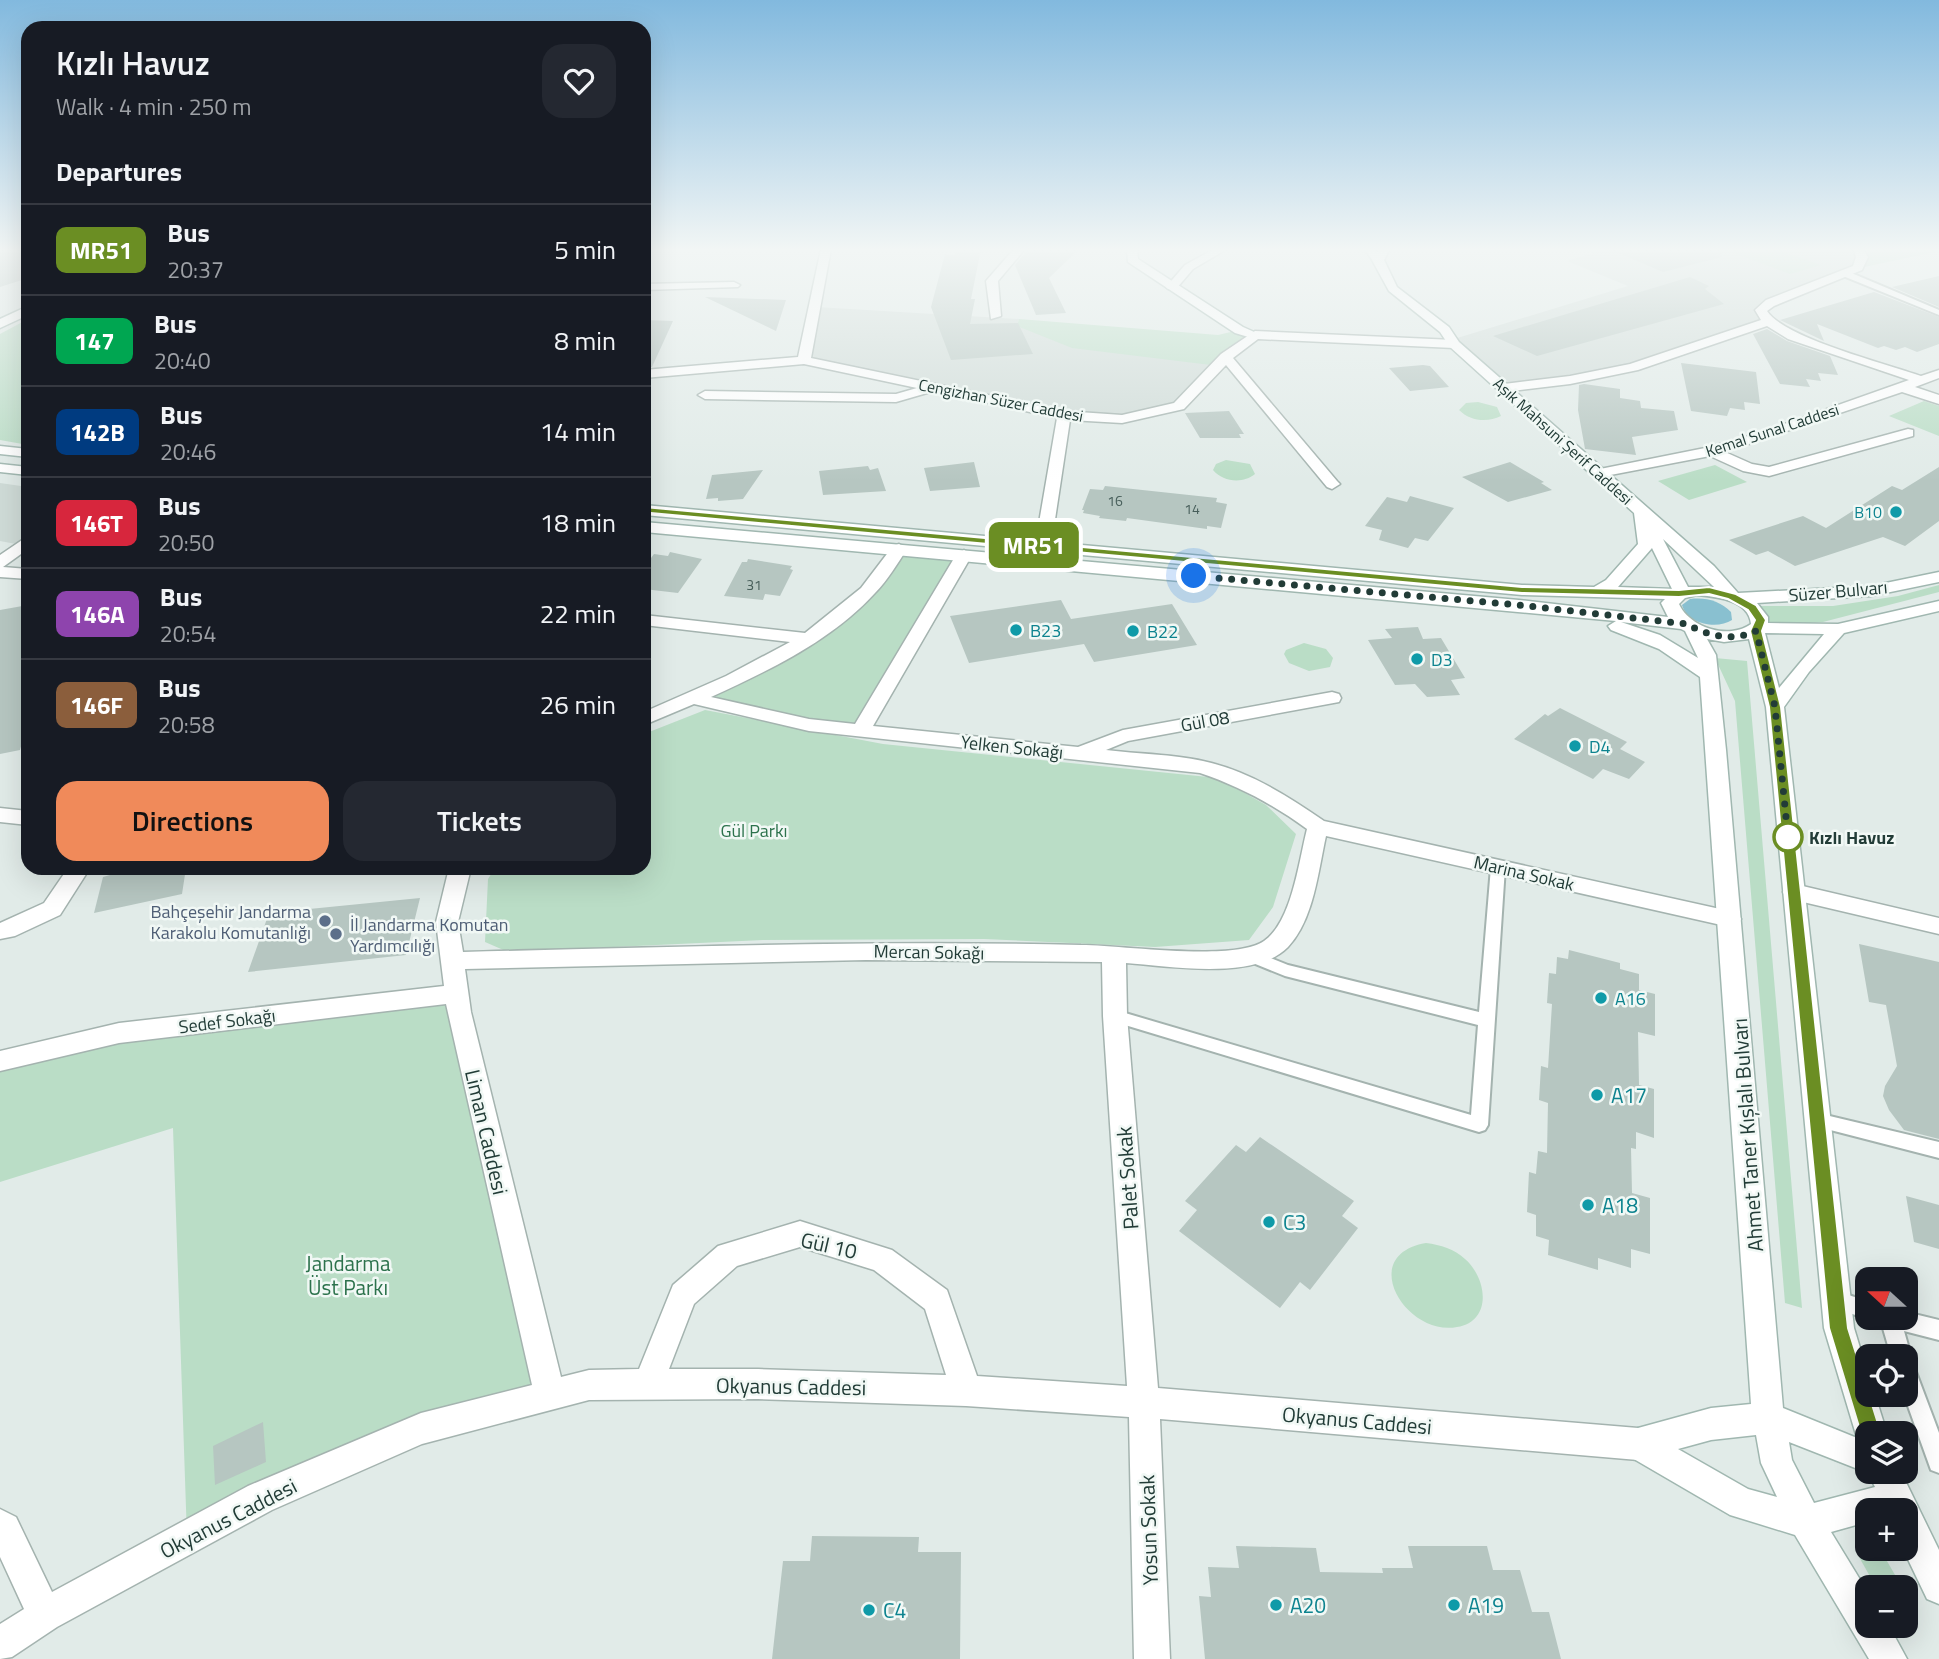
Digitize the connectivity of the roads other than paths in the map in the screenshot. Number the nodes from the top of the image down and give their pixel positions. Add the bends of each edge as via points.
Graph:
1 (811, 326) edge
2 (1233, 326) edge
3 (1440, 326) edge
4 (1758, 326) edge
5 (1774, 326) edge
6 (1255, 335) junction
7 (1454, 344) junction
8 (1226, 357) junction
9 (804, 360) junction
10 (651, 373) edge
11 (1939, 373) edge
12 (1921, 380) junction
13 (934, 387) junction
14 (1902, 387) junction
15 (1504, 388) junction
16 (705, 395) dead end
17 (1939, 400) edge
18 (1064, 415) junction
19 (1908, 433) dead end
20 (0, 450) edge
21 (1713, 451) junction
22 (21, 452) edge
23 (0, 468) edge
24 (21, 470) edge
25 (1600, 473) junction
26 (1332, 484) dead end
27 (651, 511) edge
28 (1643, 513) junction
29 (651, 528) edge
30 (21, 546) edge
31 (1043, 546) junction
32 (899, 549) junction
33 (964, 555) junction
34 (0, 563) edge
35 (0, 572) edge
36 (21, 574) edge
37 (1939, 577) edge
38 (1599, 591) junction
39 (1681, 593) junction
40 (1735, 598) junction
41 (1939, 606) edge
42 (1572, 612) junction
43 (651, 621) edge
44 (1689, 625) junction
45 (1838, 629) junction
46 (1757, 630) junction
47 (808, 639) junction
48 (1707, 674) junction
49 (692, 698) junction
50 (1332, 698) dead end
51 (1775, 707) junction
52 (651, 716) edge
53 (860, 730) junction
54 (1081, 754) junction
55 (0, 815) edge
56 (21, 817) edge
57 (1318, 827) junction
58 (1498, 867) junction
59 (74, 875) edge
60 (458, 875) edge
61 (1794, 892) junction
62 (1730, 919) junction
63 (1939, 926) edge
64 (0, 931) edge
65 (1114, 954) junction
66 (1248, 955) junction
67 (452, 961) junction
68 (456, 994) junction
69 (1115, 1016) junction
70 (1485, 1020) junction
71 (0, 1061) edge
72 (1817, 1120) junction
73 (1939, 1150) edge
74 (1836, 1300) junction
75 (1855, 1306) edge
76 (1918, 1325) edge
77 (1939, 1330) edge
78 (648, 1385) junction
79 (966, 1391) junction
80 (550, 1395) junction
81 (1144, 1402) junction
82 (1918, 1404) edge
83 (1768, 1418) junction
84 (1867, 1421) edge
85 (1639, 1444) junction
86 (1855, 1453) edge
87 (1939, 1462) edge
88 (1855, 1510) edge
89 (1806, 1522) junction
90 (0, 1526) edge
91 (1918, 1543) edge
92 (1939, 1587) edge
93 (1855, 1603) edge
94 (45, 1615) junction
95 (1876, 1638) edge
96 (0, 1645) edge
97 (1152, 1659) edge
98 (1889, 1659) edge

1 - 9 street
2 - 6 street
3 - 7 street, Aşık Mahsuni Şerif Caddesi
4 - 15 street via 1633,367
5 - 12 street
6 - 7 street
6 - 8 street, Cengizhan Süzer Caddesi
7 - 15 street, Aşık Mahsuni Şerif Caddesi
8 - 18 street, Cengizhan Süzer Caddesi via 1179,406 1122,419
8 - 26 street
9 - 10 street, Cengizhan Süzer Caddesi
9 - 13 street, Cengizhan Süzer Caddesi
11 - 12 street, Kemal Sunal Caddesi
12 - 14 street, Kemal Sunal Caddesi
13 - 16 street via 896,398
13 - 18 street, Cengizhan Süzer Caddesi
14 - 17 street
14 - 21 street, Kemal Sunal Caddesi
15 - 25 street, Aşık Mahsuni Şerif Caddesi
18 - 31 street
19 - 21 street via 1769,472 1748,468
20 - 22 street
21 - 25 street, Kemal Sunal Caddesi
23 - 24 street
25 - 28 street, Aşık Mahsuni Şerif Caddesi
27 - 31 street
28 - 38 street via 1646,545 1612,584
28 - 39 street
28 - 40 street, Aşık Mahsuni Şerif Caddesi
29 - 32 street
30 - 34 street
31 - 38 street via 1522,590
32 - 33 street
32 - 47 street via 867,592
33 - 42 street
33 - 53 street
35 - 36 street
37 - 40 street, Süzer Bulvarı via 1871,591
38 - 39 street
39 - 40 street, Süzer Bulvarı via 1709,590
39 - 44 street, Ahmet Taner Kışlalı Bulvarı via 1670,603 1671,609
40 - 46 street, Aşık Mahsuni Şerif Caddesi via 1758,614
41 - 45 street, Süzer Bulvarı
42 - 44 street
42 - 48 street via 1639,633 1683,653
43 - 47 street
44 - 46 street, Süzer Bulvarı via 1728,636
44 - 48 street, Ahmet Taner Kışlalı Bulvarı via 1707,655
45 - 46 street, Süzer Bulvarı
45 - 51 street
46 - 51 street
47 - 49 street via 765,666
48 - 62 street, Ahmet Taner Kışlalı Bulvarı
49 - 52 street
49 - 53 street, Yelken Sokağı via 809,725
50 - 54 street, Gül 08 via 1123,736
51 - 61 street
53 - 54 street, Yelken Sokağı
54 - 57 street, Yelken Sokağı via 1202,767 1241,779
55 - 56 street
57 - 58 street, Marina Sokak
57 - 66 street, Mercan Sokağı via 1290,928 1272,948
58 - 62 street, Marina Sokak
58 - 70 lane
59 - 64 street via 52,909
60 - 67 street, Liman Caddesi via 447,922
61 - 63 street
61 - 72 street
62 - 83 street, Ahmet Taner Kışlalı Bulvarı
65 - 66 street, Mercan Sokağı via 1232,960
65 - 67 street, Mercan Sokağı via 846,951
65 - 69 street, Palet Sokak
66 - 70 lane via 1285,970
67 - 68 street, Liman Caddesi
68 - 71 street, Sedef Sokağı via 119,1033
68 - 80 street, Liman Caddesi
69 - 70 lane via 1479,1125
69 - 81 street, Palet Sokak
72 - 73 lane
72 - 74 street
74 - 75 lane
74 - 84 street via 1839,1328
76 - 77 lane
78 - 79 street, Okyanus Caddesi
78 - 79 street, Gül 10 via 683,1294 728,1255 800,1234 882,1259 937,1300
78 - 80 street, Okyanus Caddesi via 589,1385
79 - 81 street, Okyanus Caddesi
80 - 94 street, Okyanus Caddesi via 421,1429 260,1497
81 - 85 street, Okyanus Caddesi
81 - 97 street, Yosun Sokak
82 - 87 lane
83 - 85 street via 1711,1424
83 - 86 street
83 - 89 street, Ahmet Taner Kışlalı Bulvarı via 1777,1463
85 - 89 street via 1742,1503
88 - 89 street
89 - 93 street, Ahmet Taner Kışlalı Bulvarı
90 - 94 street
91 - 92 street
94 - 96 street, Okyanus Caddesi
95 - 98 street, Ahmet Taner Kışlalı Bulvarı

